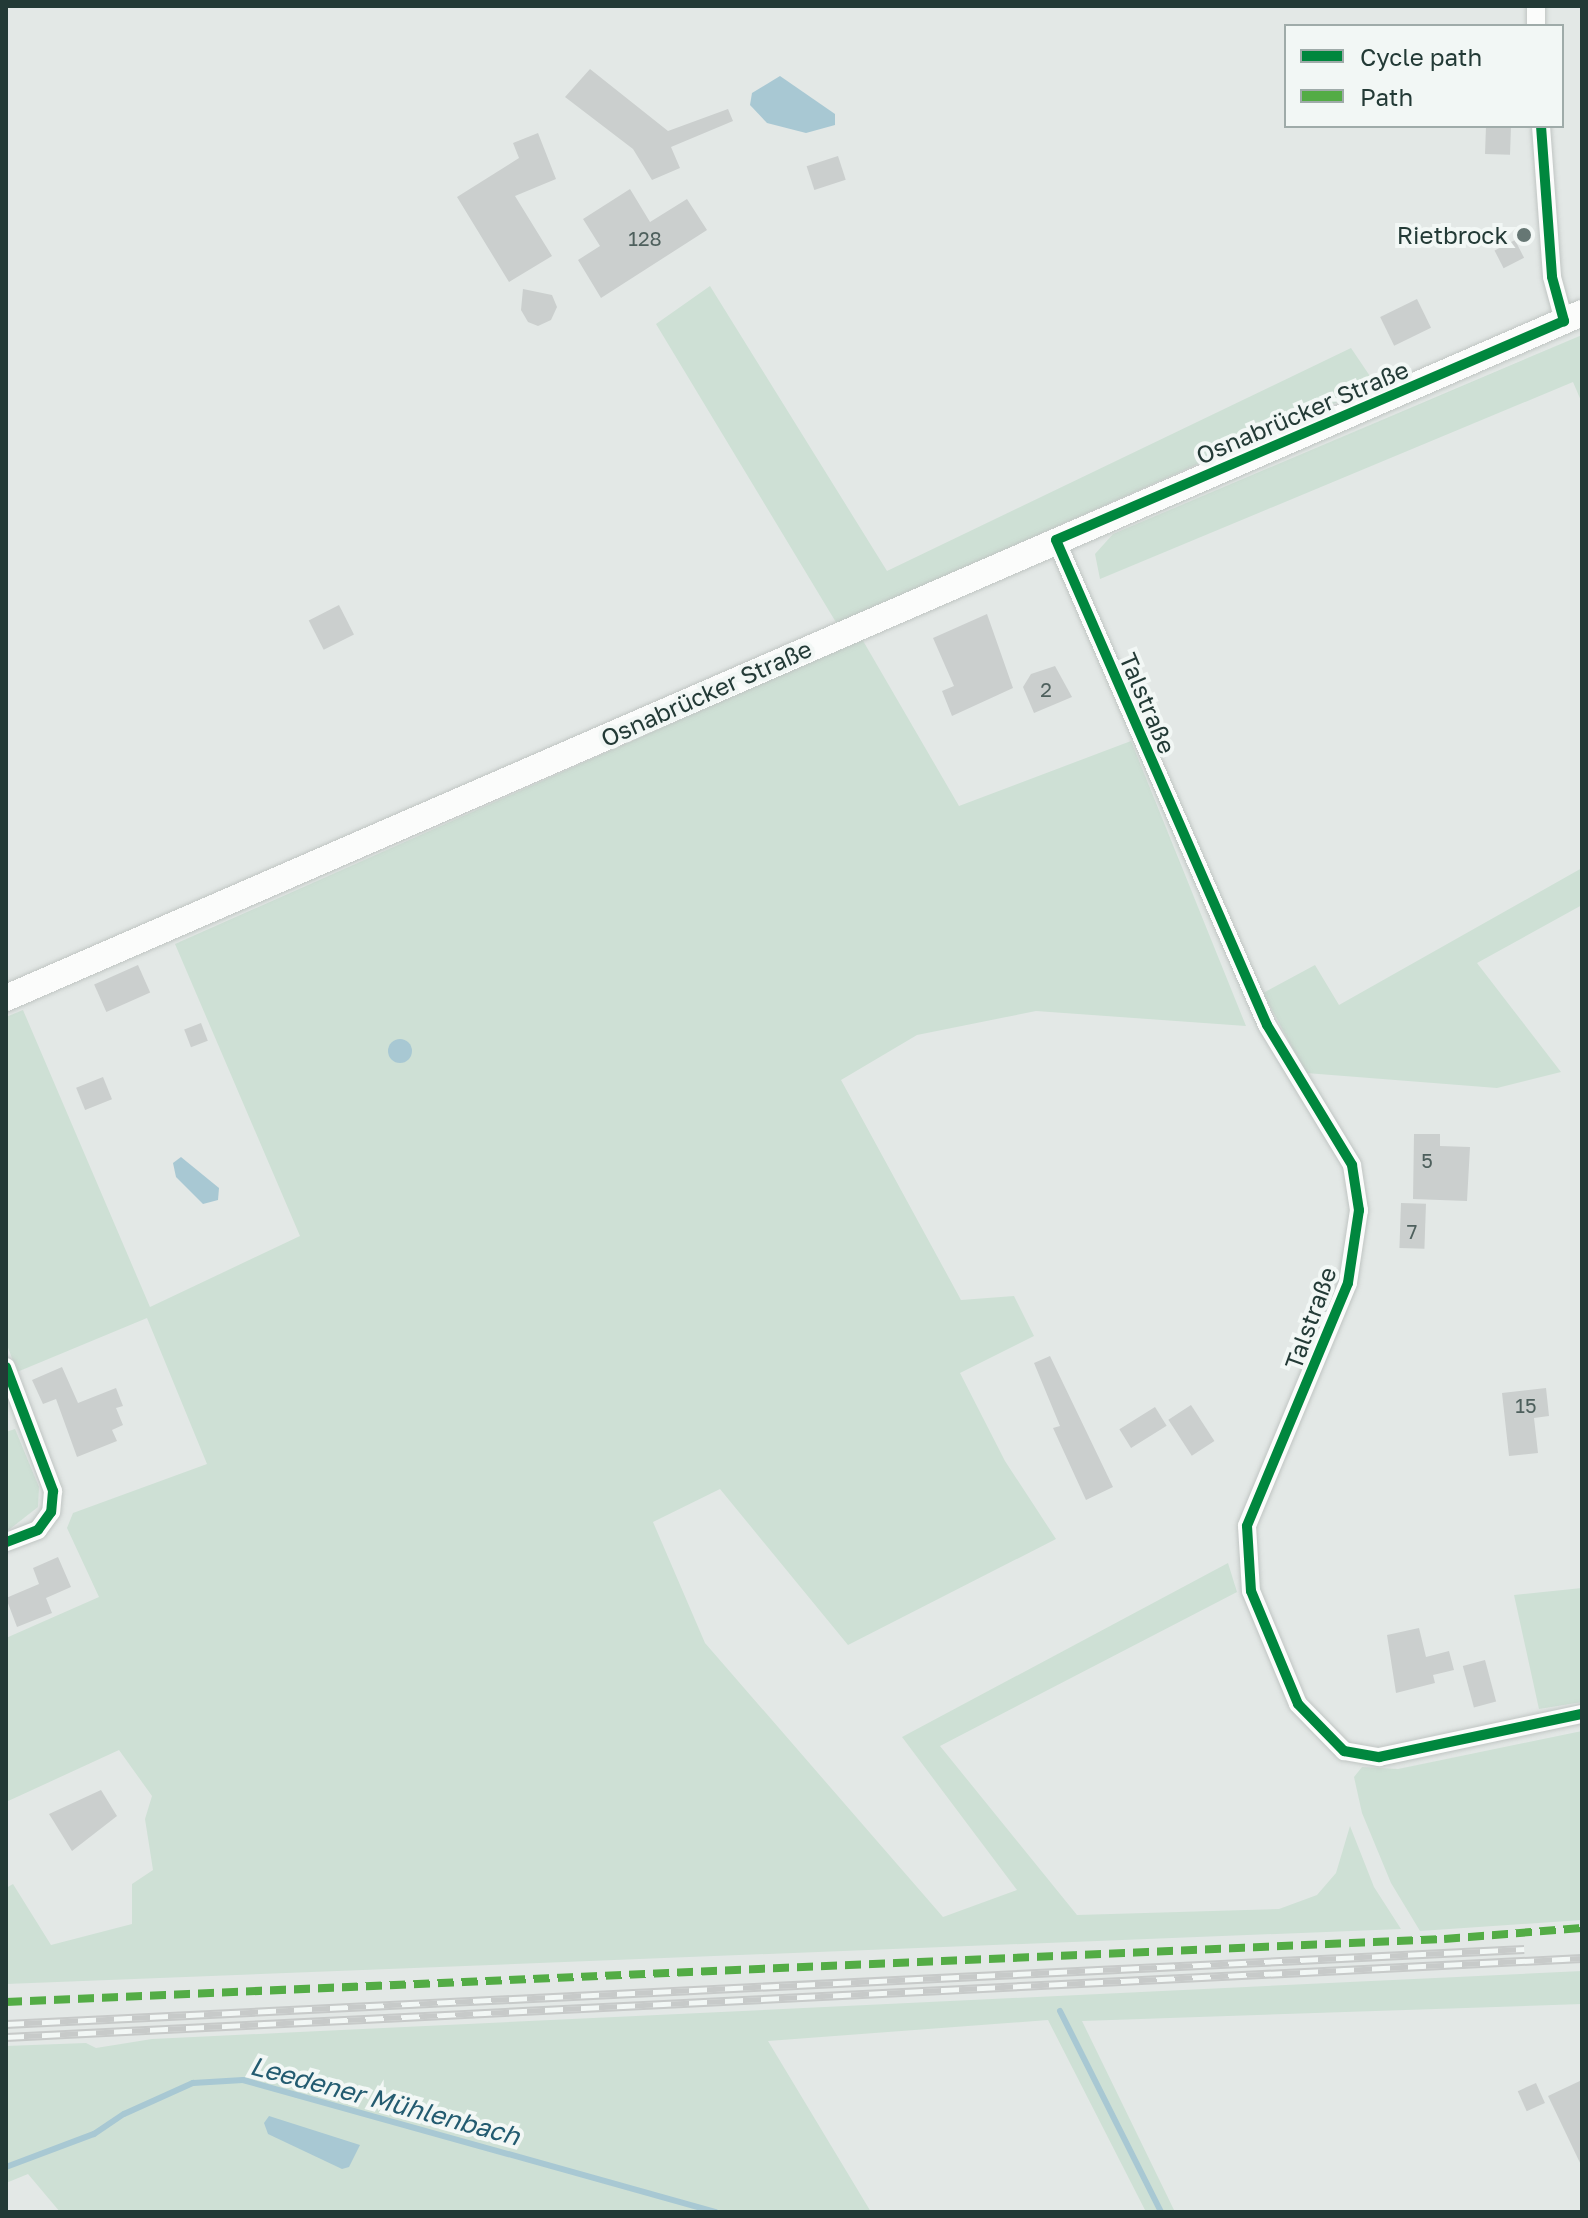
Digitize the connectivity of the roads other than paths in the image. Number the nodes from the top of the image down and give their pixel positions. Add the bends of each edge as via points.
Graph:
1 (1541, 128) edge
2 (1573, 317) edge
3 (1056, 540) junction
4 (6, 998) edge
5 (6, 1367) edge
6 (6, 1542) edge
7 (1582, 1714) edge

1 - 2 street via 1552,277
2 - 3 main road, Osnabrücker Straße
3 - 4 main road, Osnabrücker Straße
3 - 7 street, Talstraße via 1267,1025 1352,1165 1359,1210 1348,1283 1247,1526 1251,1591 1298,1704 1344,1751 1379,1757
5 - 6 street via 53,1491 51,1512 38,1530

